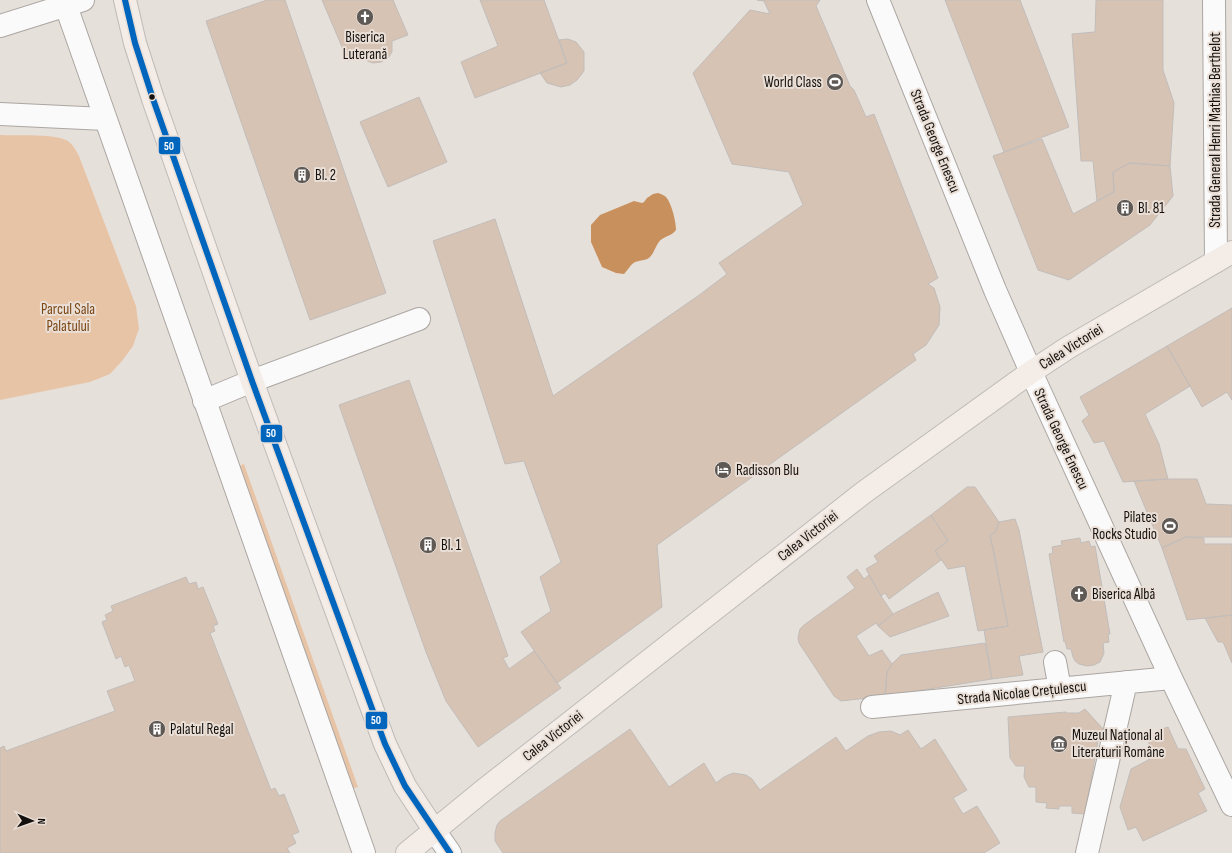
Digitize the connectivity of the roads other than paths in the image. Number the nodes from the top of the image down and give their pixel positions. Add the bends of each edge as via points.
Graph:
1 (125, 0) edge
2 (878, 0) edge
3 (1214, 0) edge
4 (74, 3) edge
5 (0, 26) edge
6 (0, 114) edge
7 (105, 119) junction
8 (1224, 256) edge
9 (419, 319) dead end
10 (1031, 372) junction
11 (252, 380) junction
12 (204, 401) junction
13 (1055, 662) dead end
14 (1171, 678) junction
15 (1126, 682) junction
16 (1060, 689) junction
17 (872, 707) dead end
18 (1232, 805) edge
19 (434, 830) junction
20 (364, 853) edge
21 (407, 853) edge
22 (450, 853) edge
23 (1087, 853) edge

1 - 11 main road via 135,43 153,99
2 - 10 street, Strada George Enescu via 995,290
3 - 8 street, Strada General Henri Mathias Berthelot via 1215,218
4 - 5 street
4 - 7 street
6 - 7 street
7 - 12 street
8 - 10 main road, Calea Victoriei
9 - 11 street
10 - 14 street, Strada George Enescu
10 - 19 main road, Calea Victoriei via 863,493
11 - 12 street
11 - 19 main road via 385,744 405,786
12 - 20 street
13 - 16 street
14 - 15 street, Strada Nicolae Crețulescu
14 - 18 street, Strada George Enescu
15 - 16 street, Strada Nicolae Crețulescu
15 - 23 street
16 - 17 street, Strada Nicolae Crețulescu
19 - 21 main road, Calea Victoriei
19 - 22 street

